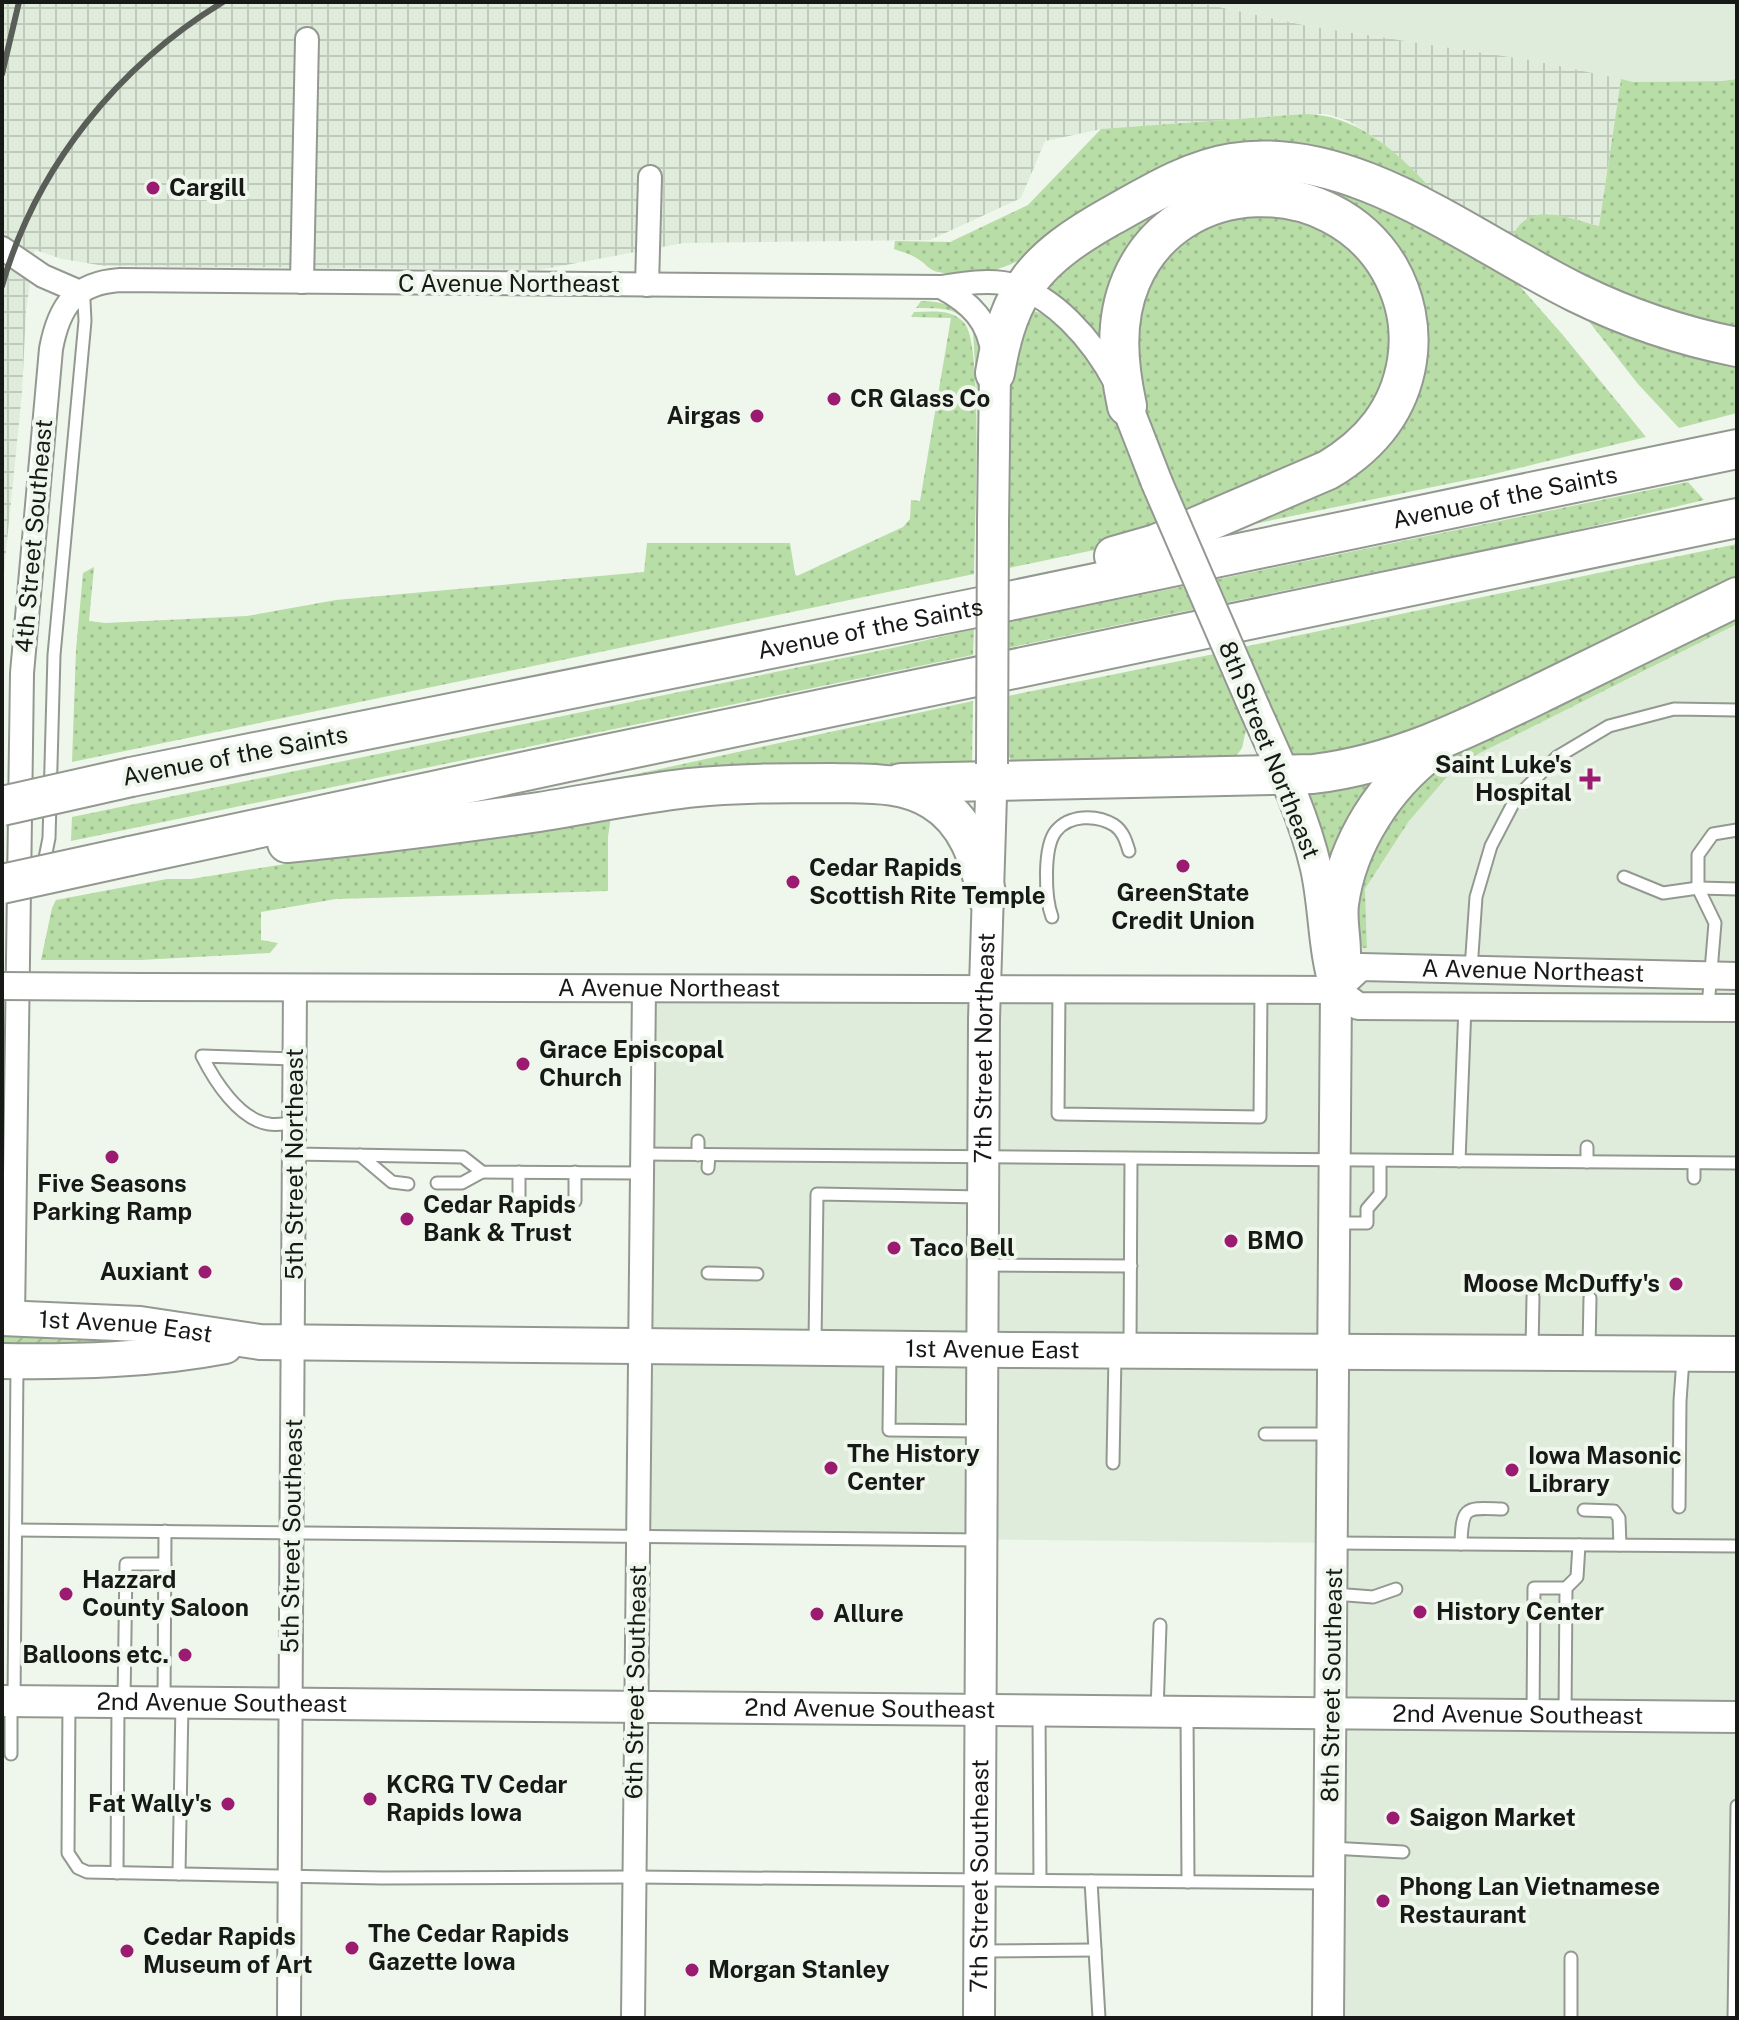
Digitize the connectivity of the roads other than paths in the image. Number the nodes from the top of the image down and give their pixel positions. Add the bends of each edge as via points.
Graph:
1 (307, 39) dead end
2 (650, 177) dead end
3 (2, 248) edge
4 (302, 282) junction
5 (647, 285) junction
6 (941, 287) junction
7 (1021, 289) junction
8 (80, 292) junction
9 (1737, 347) edge
10 (995, 373) junction
11 (1127, 406) junction
12 (1737, 449) edge
13 (1737, 518) edge
14 (1724, 604) edge
15 (871, 629) junction
16 (1737, 710) edge
17 (1452, 736) junction
18 (992, 773) junction
19 (1283, 774) junction
20 (885, 784) junction
21 (2, 806) edge
22 (1737, 830) edge
23 (1129, 851) dead end
24 (147, 852) junction
25 (1624, 877) dead end
26 (1698, 888) junction
27 (1737, 889) edge
28 (987, 897) junction
29 (10, 899) edge
30 (1052, 917) dead end
31 (1470, 969) junction
32 (1724, 976) edge
33 (2, 986) edge
34 (295, 987) junction
35 (644, 988) junction
36 (985, 989) junction
37 (1059, 989) junction
38 (1261, 990) junction
39 (1336, 990) junction
40 (1465, 1005) junction
41 (1708, 1008) junction
42 (1737, 1008) edge
43 (295, 1059) junction
44 (295, 1123) junction
45 (698, 1141) dead end
46 (756, 1141) dead end
47 (812, 1142) dead end
48 (1587, 1147) dead end
49 (295, 1154) junction
50 (360, 1155) junction
51 (757, 1156) junction
52 (811, 1156) junction
53 (705, 1159) junction
54 (984, 1159) junction
55 (1131, 1159) junction
56 (1336, 1161) junction
57 (1380, 1161) junction
58 (1459, 1161) junction
59 (1536, 1162) junction
60 (1589, 1162) junction
61 (1694, 1163) junction
62 (1737, 1163) edge
63 (642, 1164) junction
64 (758, 1169) dead end
65 (482, 1172) junction
66 (519, 1172) junction
67 (575, 1172) junction
68 (1536, 1175) dead end
69 (1591, 1176) dead end
70 (1694, 1178) dead end
71 (437, 1183) dead end
72 (408, 1184) dead end
73 (984, 1197) junction
74 (519, 1198) dead end
75 (575, 1201) dead end
76 (1336, 1223) junction
77 (984, 1265) junction
78 (1131, 1266) junction
79 (708, 1273) dead end
80 (757, 1274) dead end
81 (1533, 1297) dead end
82 (1590, 1298) dead end
83 (8, 1318) edge
84 (249, 1341) junction
85 (294, 1342) junction
86 (639, 1345) junction
87 (815, 1347) junction
88 (890, 1348) junction
89 (983, 1350) junction
90 (1123, 1351) junction
91 (1335, 1353) junction
92 (1532, 1353) junction
93 (1589, 1354) junction
94 (1684, 1354) junction
95 (1737, 1354) edge
96 (10, 1361) edge
97 (982, 1431) junction
98 (1265, 1434) dead end
99 (1335, 1434) junction
100 (1113, 1463) dead end
101 (1679, 1507) dead end
102 (1502, 1509) dead end
103 (1584, 1510) dead end
104 (16, 1530) junction
105 (165, 1531) junction
106 (292, 1533) junction
107 (637, 1536) junction
108 (981, 1540) junction
109 (1333, 1543) junction
110 (1461, 1544) junction
111 (1579, 1545) junction
112 (1620, 1545) junction
113 (1737, 1546) edge
114 (165, 1564) junction
115 (1566, 1588) junction
116 (1396, 1589) dead end
117 (1333, 1594) junction
118 (1160, 1625) dead end
119 (9, 1701) edge
120 (69, 1702) junction
121 (121, 1702) junction
122 (173, 1703) junction
123 (289, 1703) junction
124 (635, 1706) junction
125 (980, 1710) junction
126 (1039, 1711) junction
127 (1172, 1712) junction
128 (1332, 1713) junction
129 (1533, 1715) junction
130 (1565, 1715) junction
131 (1737, 1717) edge
132 (11, 1754) dead end
133 (1737, 1806) edge
134 (1330, 1848) junction
135 (1403, 1852) dead end
136 (117, 1873) junction
137 (289, 1877) junction
138 (634, 1877) junction
139 (186, 1878) junction
140 (979, 1879) junction
141 (1040, 1880) junction
142 (1091, 1881) junction
143 (1188, 1882) junction
144 (1330, 1883) junction
145 (1095, 1950) junction
146 (979, 1951) junction
147 (1571, 1958) dead end
148 (289, 2018) edge
149 (633, 2018) edge
150 (979, 2018) edge
151 (1099, 2018) edge
152 (1328, 2018) edge
153 (1571, 2018) edge
154 (1734, 2018) edge

1 - 4 street
2 - 5 street
3 - 8 street
4 - 5 street, C Avenue Northeast
4 - 8 street, C Avenue Northeast via 120,280
5 - 6 street, C Avenue Northeast
6 - 7 street, 8th Street Northeast via 990,282
6 - 10 street, 7th Street Northeast via 983,319
7 - 9 highway via 1053,255 1135,203 1200,171 1274,159 1373,185 1577,293 1675,332
7 - 10 highway
7 - 11 street, 8th Street Northeast via 1053,308 1087,341
8 - 29 street, 4th Street Southeast via 62,313 51,349 22,673
8 - 29 lane via 85,321 54,655 49,838 44,867
10 - 18 main road, 7th Street Northeast, bridge
11 - 15 highway via 1118,347 1132,279 1158,241 1209,205 1261,197 1310,204 1351,224 1394,277 1408,324 1405,371 1393,408 1349,458 1156,544
11 - 19 main road, 8th Street Northeast, bridge
12 - 15 highway, Avenue of the Saints
13 - 24 highway
14 - 17 highway
15 - 21 highway, Avenue of the Saints, bridge
16 - 31 lane via 1674,709 1609,726 1557,757 1516,798 1491,846 1476,897
17 - 19 highway via 1339,771
17 - 39 highway via 1398,780 1352,855 1339,904
18 - 19 highway
18 - 20 highway
18 - 28 main road, 7th Street Northeast
19 - 39 main road, 8th Street Northeast via 1316,867
20 - 24 highway via 688,788 358,836
20 - 28 highway via 926,796 955,819 970,840
22 - 26 lane via 1713,834 1698,855
23 - 30 lane via 1114,825 1094,818 1065,823 1055,832 1047,856
24 - 29 highway, bridge
25 - 26 lane via 1663,893
26 - 27 lane
26 - 32 lane via 1715,923
28 - 36 main road, 7th Street Northeast
29 - 83 street, 4th Street Southeast
31 - 32 street, A Avenue Northeast
31 - 39 street, A Avenue Northeast via 1361,967
32 - 41 lane
33 - 34 street, A Avenue Northeast, bridge
34 - 35 street, A Avenue Northeast
34 - 43 street, 5th Street Northeast
35 - 36 street, A Avenue Northeast
35 - 63 street, 6th Street Southeast
36 - 37 street, A Avenue Northeast
36 - 54 main road, 7th Street Northeast
37 - 38 street, A Avenue Northeast
37 - 38 lane via 1058,1114 1260,1117
38 - 39 street, A Avenue Northeast
39 - 40 street, A Avenue Northeast via 1358,1006
39 - 56 main road, 8th Street Northeast
40 - 41 street, A Avenue Northeast
40 - 58 lane
41 - 42 street, A Avenue Northeast
43 - 44 street, 5th Street Northeast
43 - 44 lane via 202,1056 216,1084 253,1120
44 - 49 street, 5th Street Northeast
45 - 53 lane
46 - 51 lane
47 - 52 lane
48 - 60 lane
49 - 50 lane
49 - 85 street, 5th Street Northeast
50 - 65 lane via 463,1157
50 - 72 lane via 392,1182
51 - 52 lane
51 - 53 lane
51 - 64 lane
52 - 54 lane
53 - 63 lane
54 - 55 lane
54 - 73 main road, 7th Street Northeast
55 - 56 lane
55 - 78 lane
56 - 57 lane
56 - 76 main road, 8th Street Northeast
57 - 58 lane
57 - 76 lane via 1380,1194 1367,1209 1367,1223
58 - 59 lane
59 - 60 lane
59 - 68 lane
60 - 61 lane via 1630,1157
60 - 69 lane
61 - 62 lane
61 - 70 lane
63 - 67 lane
63 - 86 street, 6th Street Southeast
65 - 66 lane
65 - 71 lane via 462,1183
66 - 67 lane
66 - 74 lane
67 - 75 lane
73 - 77 main road, 7th Street Northeast
73 - 87 lane via 817,1194
76 - 91 main road, 8th Street Northeast
77 - 78 lane
77 - 89 main road, 7th Street Northeast
78 - 90 lane
79 - 80 lane
81 - 92 lane
82 - 93 lane
83 - 84 main road, 1st Avenue East via 140,1324
84 - 85 main road, 1st Avenue East
84 - 96 main road, 1st Avenue East via 166,1355
85 - 86 main road, 1st Avenue East
85 - 106 street, 5th Street Southeast
86 - 87 main road, 1st Avenue East
86 - 107 street, 6th Street Southeast
87 - 88 main road, 1st Avenue East
88 - 89 main road, 1st Avenue East
88 - 97 lane via 889,1430
89 - 90 main road, 1st Avenue East
89 - 97 main road, 7th Street Southeast
90 - 91 main road, 1st Avenue East
90 - 100 lane
91 - 92 main road, 1st Avenue East
91 - 99 main road, 8th Street Southeast
92 - 93 main road, 1st Avenue East
93 - 94 main road, 1st Avenue East
94 - 95 main road, 1st Avenue East
94 - 101 lane
96 - 104 lane
97 - 108 main road, 7th Street Southeast
98 - 99 lane
99 - 109 main road, 8th Street Southeast
102 - 110 lane via 1466,1511
103 - 112 lane via 1614,1511
104 - 105 lane
104 - 119 lane
105 - 106 lane
105 - 114 lane
106 - 107 lane
106 - 123 street, 5th Street Southeast
107 - 108 lane
107 - 124 street, 6th Street Southeast
108 - 125 main road, 7th Street Southeast
109 - 110 lane
109 - 117 main road, 8th Street Southeast
110 - 111 lane
111 - 112 lane
111 - 115 lane via 1577,1577
112 - 113 lane
114 - 121 lane via 126,1564
114 - 122 lane
115 - 129 lane via 1534,1588
115 - 130 lane
116 - 117 lane via 1373,1597
117 - 128 main road, 8th Street Southeast
118 - 127 lane
119 - 120 main road, 2nd Avenue Southeast
119 - 132 lane
120 - 121 main road, 2nd Avenue Southeast
120 - 136 lane via 68,1853 87,1872
121 - 122 main road, 2nd Avenue Southeast
121 - 136 lane
122 - 123 main road, 2nd Avenue Southeast
122 - 139 lane
123 - 124 main road, 2nd Avenue Southeast
123 - 137 street, 5th Street Southeast
124 - 125 main road, 2nd Avenue Southeast
124 - 138 street, 6th Street Southeast
125 - 126 main road, 2nd Avenue Southeast
125 - 140 main road, 7th Street Southeast
126 - 127 main road, 2nd Avenue Southeast
126 - 141 lane
127 - 128 main road, 2nd Avenue Southeast
127 - 143 lane
128 - 129 main road, 2nd Avenue Southeast
128 - 134 main road, 8th Street Southeast
129 - 130 main road, 2nd Avenue Southeast
130 - 131 main road, 2nd Avenue Southeast
133 - 154 lane
134 - 135 lane
134 - 144 main road, 8th Street Southeast
136 - 139 lane
137 - 138 lane
137 - 139 lane
137 - 148 street, 5th Street Southeast
138 - 140 lane
138 - 149 street, 6th Street Southeast
140 - 141 lane
140 - 146 main road, 7th Street Southeast
141 - 142 lane
142 - 143 lane
142 - 145 lane
143 - 144 lane
144 - 152 main road, 8th Street Southeast
145 - 146 lane
145 - 151 lane
146 - 150 main road, 7th Street Southeast
147 - 153 lane

